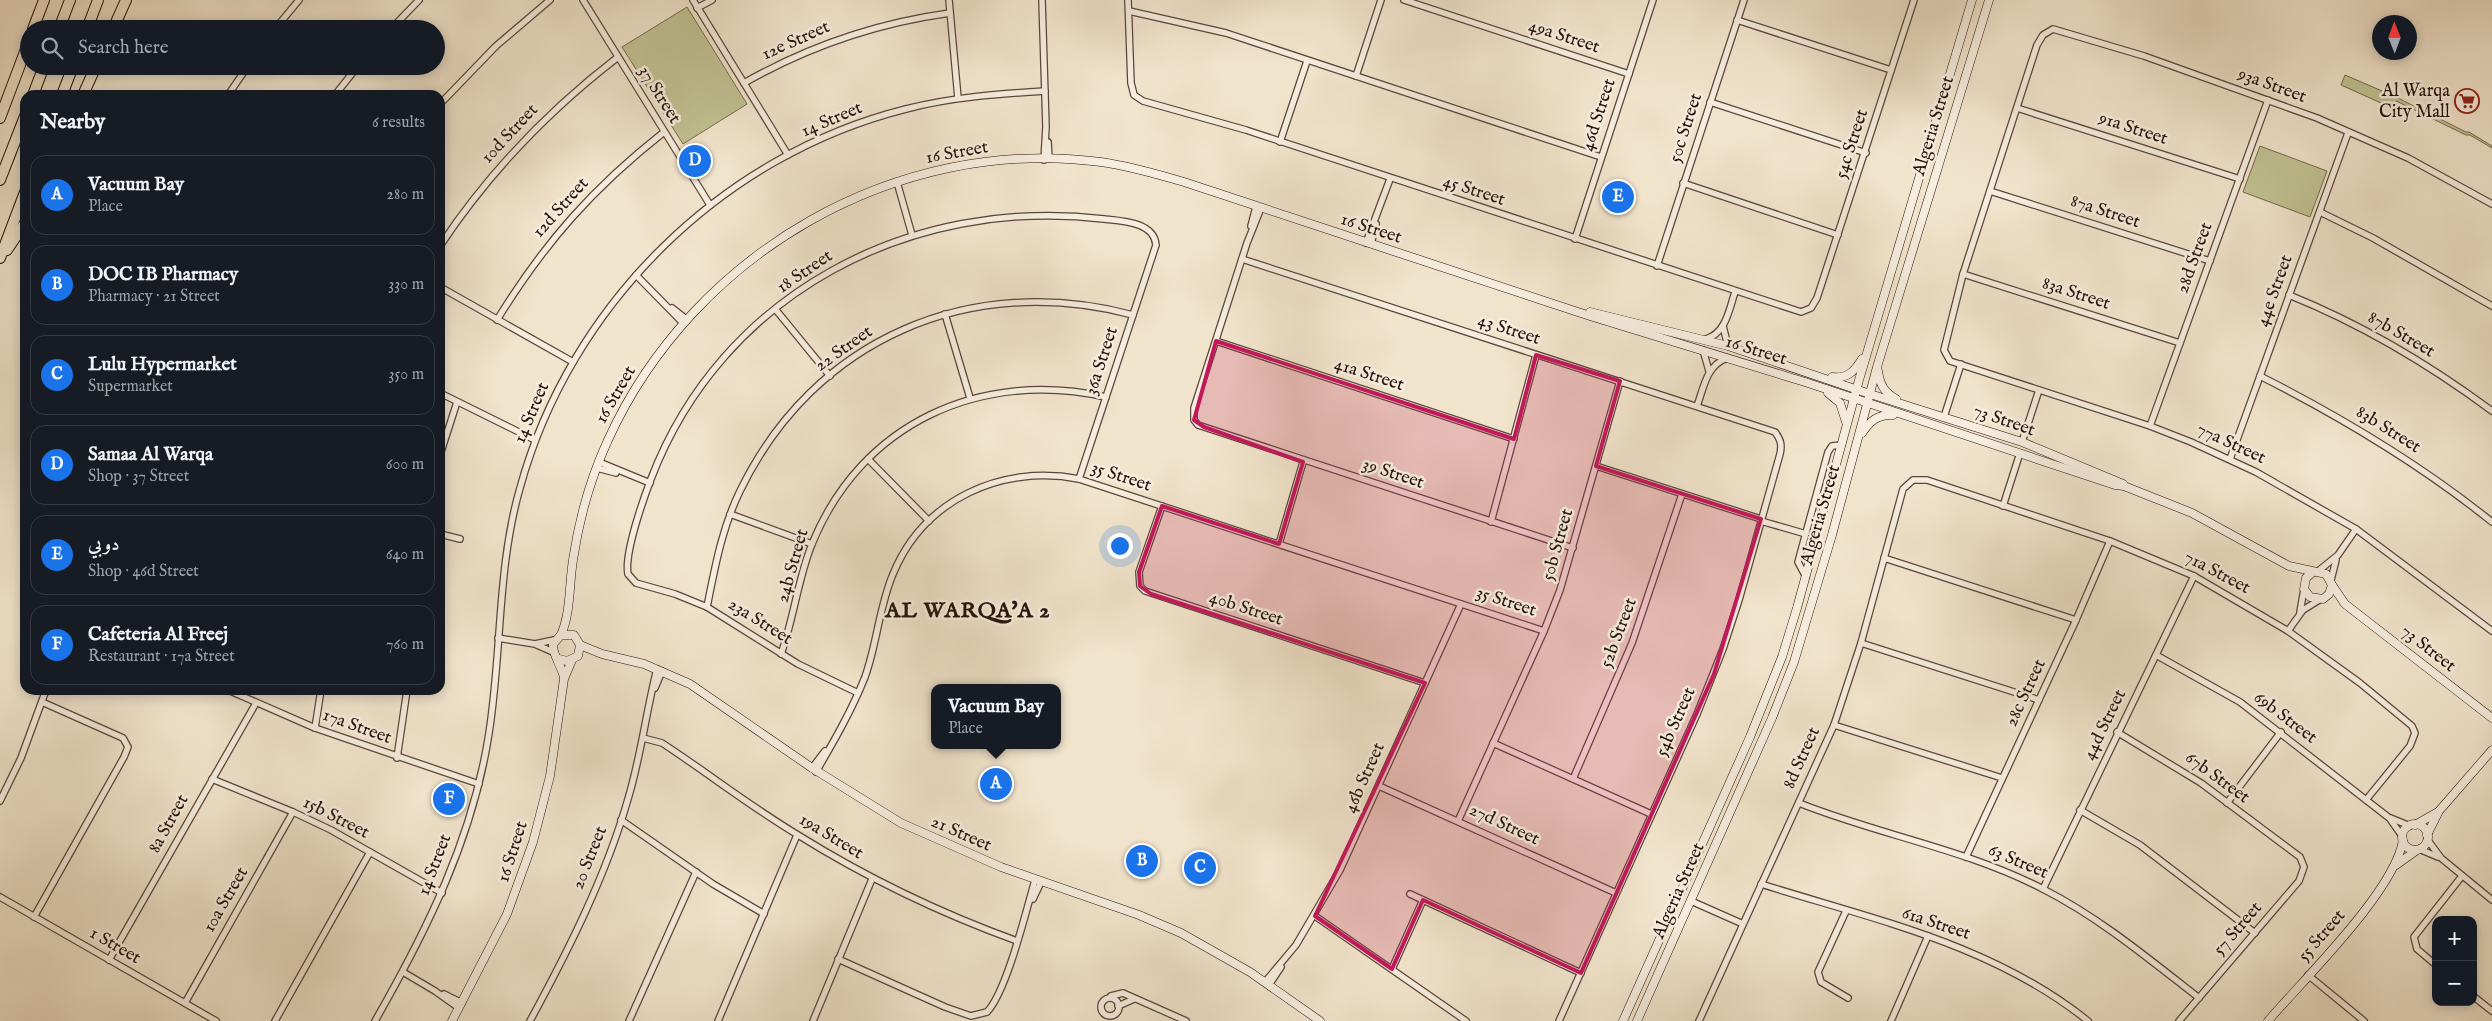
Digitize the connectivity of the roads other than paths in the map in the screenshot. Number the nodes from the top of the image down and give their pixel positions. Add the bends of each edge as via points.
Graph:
1 (70, 0) edge
2 (98, 0) edge
3 (125, 0) edge
4 (299, 0) edge
5 (419, 0) edge
6 (550, 0) edge
7 (583, 0) edge
8 (693, 0) edge
9 (712, 0) edge
10 (949, 0) edge
11 (1042, 0) edge
12 (1128, 0) edge
13 (1381, 0) edge
14 (1404, 0) edge
15 (1653, 0) edge
16 (1744, 0) edge
17 (1914, 0) edge
18 (1972, 0) edge
19 (1989, 0) edge
20 (44, 1) edge
21 (697, 8) junction
22 (1128, 11) junction
23 (950, 13) junction
24 (37, 20) edge
25 (62, 20) edge
26 (90, 20) edge
27 (117, 20) edge
28 (282, 20) edge
29 (400, 20) edge
30 (1737, 20) junction
31 (618, 57) junction
32 (1307, 61) junction
33 (20, 65) edge
34 (1892, 70) junction
35 (1629, 74) junction
36 (41, 75) edge
37 (70, 75) edge
38 (92, 75) edge
39 (242, 75) edge
40 (351, 75) edge
41 (1356, 76) junction
42 (744, 83) junction
43 (35, 90) edge
44 (64, 90) edge
45 (85, 90) edge
46 (231, 90) edge
47 (339, 90) edge
48 (1045, 92) junction
49 (958, 98) junction
50 (445, 99) edge
51 (2268, 100) junction
52 (1710, 102) junction
53 (2017, 108) junction
54 (0, 118) edge
55 (20, 129) edge
56 (664, 132) junction
57 (2348, 132) junction
58 (1280, 142) junction
59 (1866, 153) junction
60 (788, 155) junction
61 (1602, 157) junction
62 (1047, 160) junction
63 (1390, 179) junction
64 (2240, 179) junction
65 (0, 180) edge
66 (895, 183) junction
67 (1683, 184) junction
68 (1990, 191) junction
69 (2492, 204) edge
70 (20, 205) edge
71 (710, 205) junction
72 (1258, 208) junction
73 (2320, 212) junction
74 (20, 230) edge
75 (912, 235) junction
76 (1838, 235) junction
77 (445, 239) edge
78 (1575, 239) junction
79 (1368, 243) junction
80 (1154, 252) joint
81 (0, 258) edge
82 (1242, 259) junction
83 (2210, 261) junction
84 (1656, 266) junction
85 (1963, 274) junction
86 (634, 277) junction
87 (445, 289) edge
88 (1735, 292) junction
89 (2289, 295) junction
90 (1817, 298) joint
91 (2492, 306) edge
92 (776, 310) junction
93 (1577, 311) junction
94 (945, 314) junction
95 (1133, 315) junction
96 (497, 320) junction
97 (684, 321) junction
98 (1723, 326) junction
99 (1706, 339) junction
100 (1216, 341) junction
101 (2180, 343) junction
102 (1728, 346) junction
103 (1702, 350) junction
104 (1867, 351) junction
105 (1536, 355) junction
106 (1727, 358) junction
107 (572, 362) junction
108 (1961, 364) junction
109 (1877, 367) junction
110 (1709, 371) junction
111 (1818, 375) junction
112 (830, 376) junction
113 (2260, 376) junction
114 (1620, 381) junction
115 (1820, 387) junction
116 (1856, 389) junction
117 (2039, 390) junction
118 (1870, 394) junction
119 (445, 396) edge
120 (1106, 397) junction
121 (970, 398) junction
122 (1854, 398) junction
123 (458, 402) junction
124 (1868, 404) junction
125 (1698, 406) junction
126 (1912, 406) junction
127 (2492, 411) edge
128 (1904, 416) junction
129 (1944, 416) junction
130 (1847, 426) junction
131 (2150, 426) junction
132 (1767, 429) joint
133 (1514, 438) junction
134 (1858, 439) junction
135 (445, 440) edge
136 (535, 440) junction
137 (2022, 442) junction
138 (1841, 445) junction
139 (2020, 453) junction
140 (868, 459) junction
141 (2230, 459) junction
142 (1304, 462) junction
143 (598, 465) junction
144 (1596, 466) junction
145 (1079, 479) junction
146 (650, 483) junction
147 (2124, 486) junction
148 (1682, 494) junction
149 (1901, 496) joint
150 (1162, 506) junction
151 (2003, 506) junction
152 (730, 514) junction
153 (1761, 520) junction
154 (929, 521) junction
155 (1491, 522) junction
156 (2492, 522) edge
157 (2356, 529) junction
158 (1806, 534) junction
159 (445, 536) edge
160 (460, 540) dead end
161 (2110, 541) junction
162 (812, 544) junction
163 (1279, 544) junction
164 (1573, 548) junction
165 (2338, 555) junction
166 (1884, 558) junction
167 (2289, 566) junction
168 (2315, 572) junction
169 (2194, 576) junction
170 (1806, 578) junction
171 (2332, 583) junction
172 (642, 585) joint
173 (2304, 588) junction
174 (2322, 599) junction
175 (1461, 604) junction
176 (2345, 604) junction
177 (707, 607) junction
178 (567, 612) junction
179 (2299, 614) junction
180 (2076, 620) junction
181 (1544, 631) junction
182 (2288, 631) junction
183 (2492, 631) edge
184 (574, 635) junction
185 (557, 637) junction
186 (498, 641) junction
187 (1861, 643) junction
188 (535, 644) junction
189 (580, 645) junction
190 (602, 654) junction
191 (781, 654) junction
192 (2156, 655) junction
193 (556, 656) junction
194 (575, 658) junction
195 (659, 670) junction
196 (564, 679) junction
197 (1425, 683) junction
198 (858, 693) junction
199 (44, 695) edge
200 (239, 695) edge
201 (320, 695) edge
202 (406, 695) edge
203 (2039, 700) junction
204 (42, 702) junction
205 (256, 703) junction
206 (2492, 718) edge
207 (1834, 725) junction
208 (315, 728) junction
209 (2118, 732) junction
210 (2281, 732) junction
211 (643, 738) junction
212 (1493, 742) junction
213 (2492, 750) edge
214 (398, 758) junction
215 (814, 770) junction
216 (2002, 778) junction
217 (212, 779) junction
218 (1574, 779) junction
219 (479, 784) junction
220 (1379, 786) junction
221 (2366, 800) junction
222 (0, 801) edge
223 (1799, 803) junction
224 (2227, 803) junction
225 (2080, 810) junction
226 (2439, 811) junction
227 (293, 812) junction
228 (1651, 814) junction
229 (2388, 817) junction
230 (622, 820) junction
231 (1458, 821) junction
232 (2412, 825) junction
233 (797, 835) junction
234 (2427, 837) junction
235 (2402, 838) junction
236 (2419, 849) junction
237 (370, 852) junction
238 (2296, 854) joint
239 (1966, 857) junction
240 (2441, 858) junction
241 (2395, 866) junction
242 (696, 872) junction
243 (2462, 876) junction
244 (872, 878) junction
245 (1038, 881) junction
246 (1761, 884) junction
247 (2044, 889) junction
248 (442, 893) junction
249 (1616, 893) junction
250 (1410, 894) dead end
251 (0, 897) edge
252 (1423, 900) junction
253 (2492, 900) edge
254 (1691, 901) junction
255 (1846, 911) junction
256 (764, 914) junction
257 (1315, 916) junction
258 (34, 917) junction
259 (1743, 924) junction
260 (2255, 932) junction
261 (1928, 936) junction
262 (1017, 941) junction
263 (838, 959) junction
264 (109, 960) junction
265 (2432, 962) edge
266 (1392, 969) junction
267 (403, 972) junction
268 (1581, 973) junction
269 (2308, 975) junction
270 (1267, 983) junction
271 (1111, 996) junction
272 (1848, 998) dead end
273 (2199, 998) junction
274 (1134, 999) junction
275 (2477, 999) edge
276 (185, 1003) junction
277 (460, 1006) junction
278 (1118, 1006) junction
279 (2492, 1011) edge
280 (216, 1021) edge
281 (275, 1021) edge
282 (375, 1021) edge
283 (452, 1021) edge
284 (530, 1021) edge
285 (628, 1021) edge
286 (718, 1021) edge
287 (813, 1021) edge
288 (1186, 1021) edge
289 (1320, 1021) edge
290 (1466, 1021) edge
291 (1559, 1021) edge
292 (1623, 1021) edge
293 (1637, 1021) edge
294 (1700, 1021) edge
295 (1890, 1021) edge
296 (2088, 1021) edge
297 (2179, 1021) edge
298 (2268, 1021) edge
299 (2364, 1021) edge

1 - 25 highway
2 - 26 highway
3 - 27 highway
4 - 28 street
5 - 29 street
6 - 50 street via 496,46
7 - 31 street, 37 Street
8 - 21 street
9 - 21 street
10 - 23 street
11 - 48 street
12 - 22 street
13 - 41 street
14 - 35 street, 49a Street
15 - 35 street, 46d Street
16 - 30 street, 50c Street
17 - 34 street, 54c Street
18 - 104 street, Algeria Street
19 - 109 street, Algeria Street
20 - 24 highway
21 - 42 street
22 - 32 street via 1226,33
22 - 58 street, 45 Street via 1130,77 1134,95 1143,101
23 - 42 street, 12e Street via 899,21 830,41
23 - 49 street
30 - 34 street
30 - 52 street, 50c Street
31 - 56 street, 37 Street
31 - 77 street, 10d Street via 568,96 520,143
32 - 41 street
32 - 58 street
33 - 54 highway
34 - 59 street, 54c Street
35 - 61 street, 46d Street
36 - 43 highway
37 - 44 highway
38 - 45 highway
39 - 46 street
40 - 47 street
41 - 61 street
42 - 60 street
48 - 49 street, 14 Street
48 - 62 street
49 - 60 street, 14 Street via 880,116
51 - 53 street, 93a Street via 2059,30 2048,31 2039,39
51 - 57 street, 93a Street
51 - 64 street, 28d Street
52 - 59 street
52 - 67 street, 50c Street
53 - 64 street, 91a Street
53 - 68 street
55 - 65 highway
56 - 71 street, 37 Street
56 - 96 street, 12d Street via 577,210 539,255
57 - 69 street, 93a Street via 2416,162
57 - 73 street, 44e Street
58 - 63 street, 45 Street
59 - 76 street, 54c Street
60 - 71 street, 14 Street
61 - 78 street, 46d Street
62 - 66 street, 16 Street via 963,166
62 - 72 street, 16 Street via 1101,162 1152,172
63 - 78 street, 45 Street
63 - 79 street
64 - 83 street, 28d Street
66 - 75 street
66 - 97 street, 16 Street via 841,204 784,235 734,273
67 - 76 street
67 - 84 street, 50c Street
68 - 83 street, 87a Street
68 - 85 street
70 - 81 highway
71 - 86 street, 14 Street
72 - 79 street, 16 Street
72 - 82 street
73 - 89 street, 44e Street
73 - 91 street via 2373,238
74 - 81 highway
75 - 80 street, 18 Street via 1011,216 1078,216 1146,228 1155,238
75 - 92 street, 18 Street via 887,243 840,266
76 - 90 street, 54c Street
78 - 84 street, 45 Street
79 - 93 street, 16 Street
80 - 95 street, 36a Street
82 - 100 street
82 - 105 street, 43 Street
83 - 101 street, 28d Street
84 - 88 street, 45 Street
85 - 101 street, 83a Street
85 - 108 street, 77a Street via 1944,350 1946,356
86 - 97 street
86 - 107 street, 14 Street
87 - 96 street
88 - 90 street, 45 Street via 1801,312 1812,308
88 - 98 street
89 - 113 street, 44e Street
89 - 127 street, 87b Street via 2345,320 2447,379
92 - 112 street
92 - 146 street, 18 Street via 733,349 711,375 672,433
93 - 99 street, 16 Street
93 - 103 street, 16 Street
94 - 95 street, 22 Street via 1025,300 1080,303
94 - 112 street, 22 Street via 884,339
94 - 121 street
95 - 120 street, 36a Street
96 - 107 street
97 - 143 street, 16 Street via 634,391 607,440
98 - 99 street via 1718,333
98 - 102 street
99 - 102 street, 16 Street
100 - 133 street, 41a Street
100 - 142 street, 39 Street via 1192,414 1194,420 1204,427
101 - 131 street, 28d Street
102 - 111 street, 16 Street
103 - 106 street, 16 Street
103 - 110 street
104 - 111 street via 1856,370 1848,376
104 - 116 street, Algeria Street
105 - 114 street, 43 Street
105 - 133 street
106 - 110 street
106 - 115 street, 16 Street
107 - 136 street, 14 Street
108 - 117 street, 77a Street
108 - 129 street
109 - 118 street, Algeria Street
109 - 126 street via 1884,390
110 - 125 street
111 - 116 street, 16 Street
112 - 152 street, 22 Street via 774,435 751,469
113 - 141 street, 44e Street
113 - 156 street, 83b Street via 2381,442
114 - 125 street, 43 Street
114 - 144 street, 50b Street
115 - 122 street, 16 Street
115 - 130 street via 1840,403
116 - 118 street, 16 Street
116 - 122 street, Algeria Street
117 - 131 street, 77a Street
117 - 137 street
118 - 124 street, Algeria Street
118 - 126 street, 73 Street
119 - 123 street
120 - 121 street, 24b Street via 1040,388
120 - 145 street, 36a Street
121 - 140 street, 24b Street via 907,427
122 - 124 street, 16 Street
122 - 130 street, Algeria Street
123 - 135 street
123 - 136 street
124 - 128 street, 73 Street
124 - 134 street, Algeria Street
125 - 132 street, 43 Street
126 - 129 street, 73 Street
128 - 134 street via 1887,414 1877,417
128 - 139 street, 73 Street
129 - 137 street, 73 Street
130 - 138 street, Algeria Street
131 - 141 street, 77a Street
132 - 153 street, 54b Street via 1775,432 1782,446
133 - 155 street
134 - 254 street, Algeria Street via 1790,670
136 - 186 street, 14 Street via 519,489 508,539
137 - 147 street, 73 Street via 2117,480
138 - 158 street via 1832,446 1828,452
138 - 170 street, Algeria Street
139 - 147 street, 73 Street
139 - 151 street
140 - 154 street
140 - 162 street, 24b Street via 836,497
141 - 157 street, 77a Street
142 - 155 street, 39 Street
142 - 163 street
143 - 146 street
143 - 178 street, 16 Street via 576,538
144 - 148 street
144 - 164 street, 50b Street
145 - 150 street, 35 Street
145 - 154 street, 35 Street via 1035,475 1004,479 970,491
146 - 172 street, 18 Street via 626,568 631,580
147 - 167 street, 73 Street via 2200,518
148 - 153 street
148 - 218 street, 52b Street via 1632,644
149 - 151 street, 71a Street via 1907,484 1920,479
149 - 166 street, 8d Street
150 - 163 street, 35 Street
150 - 197 street, 40b Street via 1139,572 1138,579 1145,591
151 - 161 street, 71a Street
152 - 162 street
152 - 177 street, 22 Street
153 - 158 street
153 - 228 street, 54b Street via 1723,649
154 - 198 street, 35 Street via 914,537 893,573
155 - 164 street, 39 Street
157 - 165 street
157 - 183 street, 77a Street
158 - 170 street via 1798,562
159 - 160 street
161 - 169 street, 71a Street
161 - 180 street, 28c Street
162 - 191 street, 24b Street
163 - 175 street, 35 Street
164 - 181 street, 50b Street
165 - 168 street
165 - 171 street
166 - 180 street
166 - 187 street, 8d Street
167 - 168 street, 73 Street
167 - 173 street, 73 Street
168 - 171 street via 2326,574
168 - 173 street via 2306,578
169 - 182 street, 71a Street
169 - 192 street, 44d Street
170 - 292 street, Algeria Street via 1764,705
171 - 174 street via 2332,590
171 - 176 street, 73 Street
172 - 177 street, 23a Street
173 - 174 street via 2310,597
173 - 179 street
174 - 176 street, 73 Street
174 - 179 street
175 - 181 street, 35 Street
175 - 197 street, 46b Street
176 - 206 street, 73 Street
177 - 191 street, 23a Street
178 - 184 street, 16 Street
178 - 185 street, 16 Street
179 - 182 street
180 - 203 street, 28c Street
181 - 212 street, 50b Street
182 - 221 street, 71a Street via 2360,683 2415,732 2410,746
184 - 185 street
184 - 189 street, 16 Street
185 - 188 street
185 - 193 street, 16 Street
186 - 188 street
186 - 219 street, 14 Street via 493,707
187 - 203 street
187 - 207 street, 8d Street
188 - 193 street
189 - 190 street, 21 Street
189 - 194 street, 16 Street
190 - 194 street, 21 Street
190 - 195 street, 21 Street
191 - 198 street, 23a Street
192 - 209 street, 44d Street
192 - 210 street, 69b Street via 2225,692
193 - 194 street, 21 Street
193 - 196 street, 16 Street
194 - 196 street, 16 Street
195 - 211 street, 20 Street
195 - 215 street, 21 Street via 705,694
196 - 277 street, 16 Street via 552,769 532,842 507,914
197 - 220 street, 46b Street
198 - 215 street, 35 Street
199 - 204 street
200 - 205 street, 17a Street
201 - 208 street
202 - 214 street
203 - 216 street, 28c Street
204 - 222 street via 21,758
204 - 258 street via 117,735 126,741 128,747
205 - 208 street, 17a Street
205 - 217 street, 8a Street
207 - 216 street
207 - 223 street, 8d Street
208 - 214 street, 17a Street
209 - 224 street, 67b Street via 2174,764
209 - 225 street, 44d Street
210 - 221 street, 69b Street
210 - 224 street
211 - 230 street, 20 Street
211 - 233 street, 19a Street via 662,742
212 - 218 street
212 - 231 street, 50b Street
213 - 226 street
214 - 219 street, 17a Street
215 - 245 street, 21 Street via 901,824
216 - 239 street, 28c Street
217 - 227 street, 15b Street
217 - 264 street, 8a Street
218 - 228 street
219 - 248 street, 14 Street
220 - 231 street, 27d Street
220 - 257 street, 46b Street
221 - 229 street, 69b Street
223 - 239 street, 63 Street
223 - 246 street, 8d Street
224 - 238 street, 67b Street
225 - 247 street, 44d Street
225 - 260 street via 2140,845
226 - 232 street
226 - 234 street
227 - 237 street, 15b Street
227 - 276 street, 10a Street
228 - 249 street, 54b Street
229 - 232 street, 69b Street
229 - 235 street, 69b Street
230 - 242 street
230 - 284 street, 20 Street via 588,902
231 - 249 street, 27d Street
232 - 234 street via 2423,827
232 - 235 street
233 - 244 street, 19a Street
233 - 256 street
234 - 236 street
234 - 240 street
235 - 236 street via 2410,849
235 - 241 street, 55 Street
236 - 240 street
236 - 241 street, 55 Street
237 - 248 street, 15b Street
237 - 281 street
238 - 260 street, 57 Street via 2303,862 2302,877
239 - 247 street, 63 Street
240 - 243 street
241 - 269 street, 55 Street via 2350,927
242 - 256 street
242 - 285 street via 667,942
243 - 253 street
243 - 265 street via 2418,929 2413,941 2416,949
244 - 262 street, 19a Street via 958,919
244 - 263 street
245 - 262 street
245 - 270 street, 21 Street via 1160,924 1202,944
246 - 255 street, 61a Street
246 - 259 street, 8d Street
247 - 273 street, 63 Street via 2119,936
248 - 267 street, 14 Street
249 - 268 street, 54b Street
250 - 252 street
251 - 258 street, 1 Street
252 - 266 street
252 - 268 street
254 - 259 street
254 - 293 street, Algeria Street
255 - 261 street, 61a Street
255 - 272 street via 1818,977
256 - 286 street
257 - 266 street
257 - 270 street, 46b Street
258 - 264 street, 1 Street
259 - 294 street, 8d Street
260 - 273 street, 57 Street
261 - 295 street
261 - 296 street, 61a Street via 2012,970
262 - 263 street via 997,1000 987,1012 971,1016
263 - 287 street
264 - 276 street, 1 Street
266 - 290 street
267 - 277 street
267 - 282 street, 14 Street
268 - 291 street, 54b Street
269 - 298 street, 55 Street
269 - 299 street
270 - 289 street, 21 Street
271 - 274 street via 1123,993
271 - 278 street via 1117,1000
271 - 278 street via 1103,1003 1106,1017 1113,1017
273 - 297 street, 57 Street
274 - 278 street
274 - 288 street
275 - 279 street
276 - 280 street, 1 Street
277 - 283 street, 16 Street

